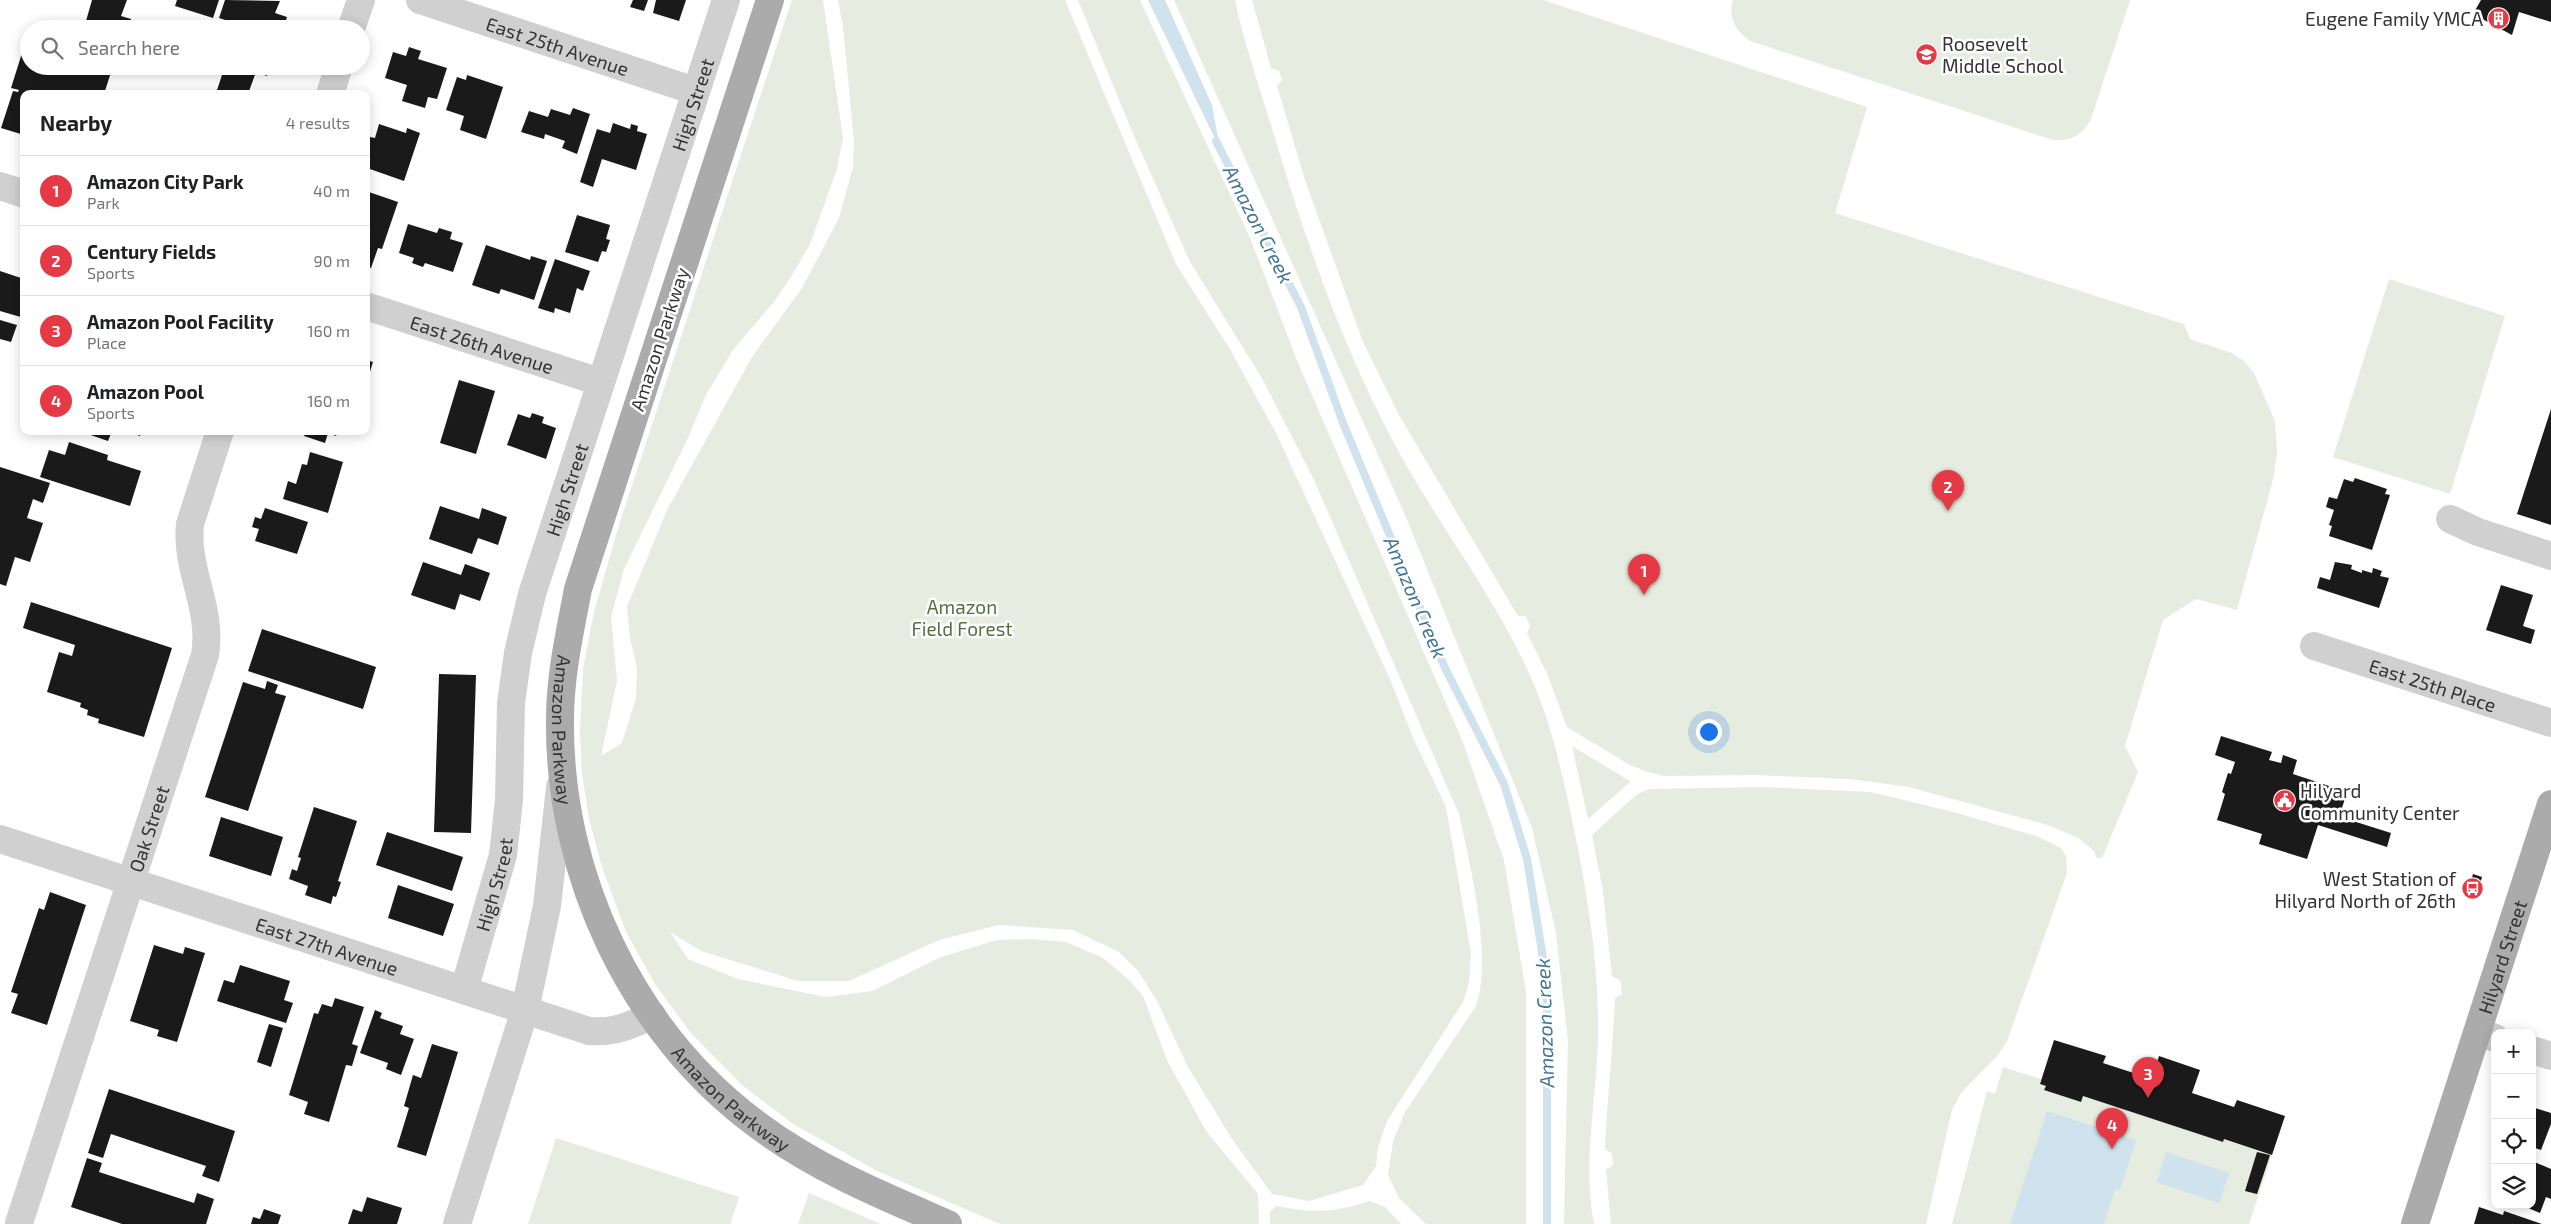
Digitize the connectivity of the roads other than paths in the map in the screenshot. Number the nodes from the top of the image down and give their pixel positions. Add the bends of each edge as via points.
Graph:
1 (361, 0) edge
2 (420, 0) edge
3 (726, 0) edge
4 (770, 0) edge
5 (354, 20) edge
6 (336, 75) edge
7 (331, 90) edge
8 (695, 90) junction
9 (0, 186) edge
10 (20, 193) edge
11 (370, 307) edge
12 (600, 382) junction
13 (219, 435) edge
14 (2450, 520) dead end
15 (2551, 556) edge
16 (2314, 646) dead end
17 (2551, 722) edge
18 (562, 773) junction
19 (2551, 804) edge
20 (0, 839) edge
21 (130, 882) junction
22 (464, 990) junction
23 (525, 1010) junction
24 (652, 1015) junction
25 (2486, 1035) edge
26 (2536, 1051) edge
27 (2551, 1056) edge
28 (14, 1221) edge
29 (457, 1224) edge
30 (948, 1224) edge
31 (2415, 1224) edge

1 - 5 street
2 - 8 street, East 25th Avenue
3 - 8 street, High Street
4 - 18 main road, Amazon Parkway via 578,589 566,651 560,717
6 - 7 street
8 - 12 street, High Street
9 - 10 street
11 - 12 street, East 26th Avenue
12 - 22 street, High Street via 532,594 518,653 511,703 509,800 503,855
13 - 21 street, Oak Street via 188,536 206,616 208,641
14 - 15 street
16 - 17 street, East 25th Place
18 - 23 street via 547,906
18 - 24 main road, Amazon Parkway via 581,873 600,923 624,971
19 - 25 main road, Hilyard Street
20 - 21 street, East 27th Avenue
21 - 22 street, East 27th Avenue
21 - 28 street, Oak Street
22 - 23 street, East 27th Avenue
23 - 24 street, East 27th Avenue via 588,1031 607,1033 626,1029
23 - 29 street
24 - 30 main road, Amazon Parkway via 716,1089 759,1126 829,1170
25 - 31 main road, Hilyard Street
26 - 27 street

